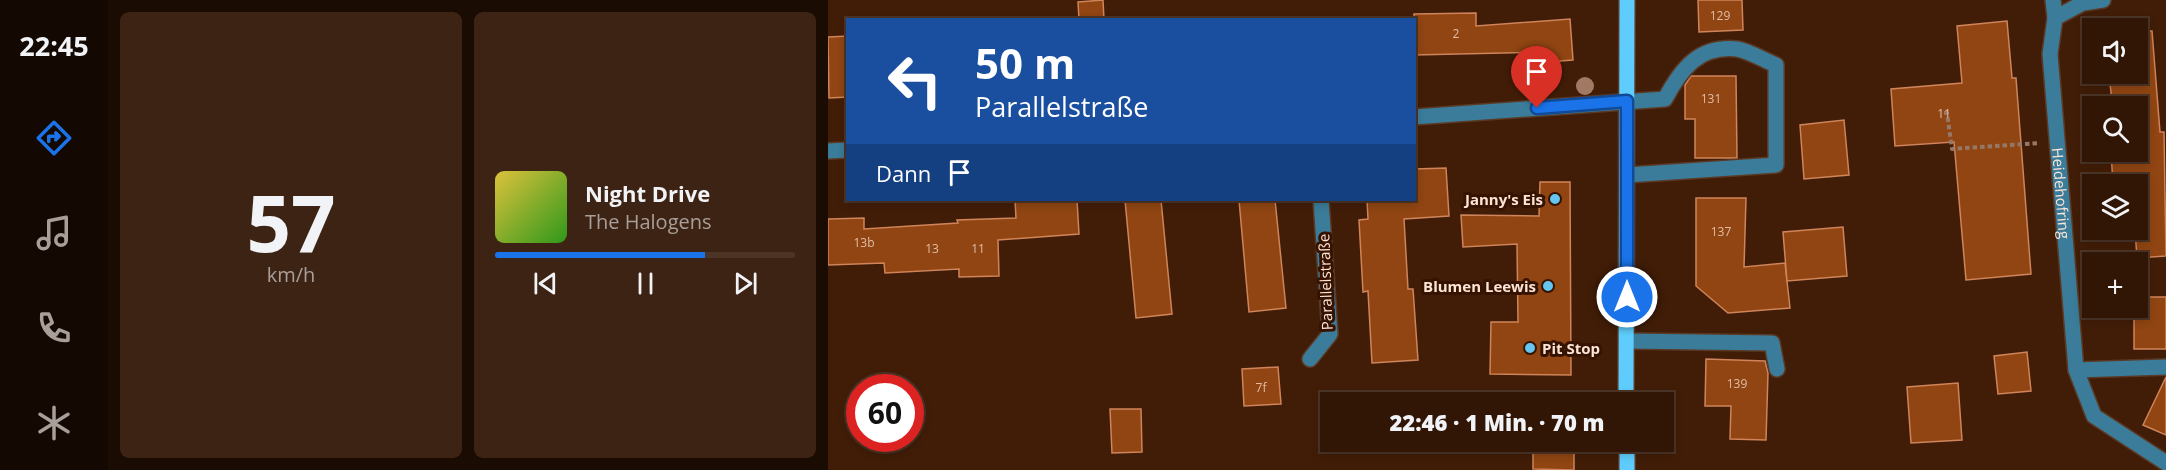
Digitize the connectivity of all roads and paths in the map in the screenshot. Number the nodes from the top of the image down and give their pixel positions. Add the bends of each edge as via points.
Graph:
1 (1627, 0) edge
2 (2053, 0) edge
3 (2103, 0) edge
4 (2055, 18) junction
5 (1627, 101) junction
6 (1944, 113) dead end
7 (1416, 117) edge
8 (2057, 141) junction
9 (846, 150) edge
10 (828, 151) edge
11 (1627, 175) junction
12 (1321, 201) edge
13 (1627, 341) junction
14 (1310, 359) dead end
15 (2166, 367) edge
16 (1777, 369) dead end
17 (2076, 370) junction
18 (1626, 392) edge
19 (1627, 452) edge
20 (2166, 463) edge
21 (1627, 470) edge

1 - 5 main road
2 - 4 street, Heidehofring
3 - 4 street via 2083,3
4 - 8 street, Heidehofring via 2050,54
5 - 7 street
5 - 11 main road
5 - 11 street via 1665,99 1679,72 1703,53 1737,49 1776,65 1776,165
6 - 8 path via 1952,149
8 - 17 street, Heidehofring
9 - 10 street
11 - 13 main road
12 - 14 street, Parallelstraße via 1330,334
13 - 16 street via 1772,343
13 - 18 main road
15 - 17 street
17 - 20 street, Heidehofring via 2094,416
19 - 21 main road

